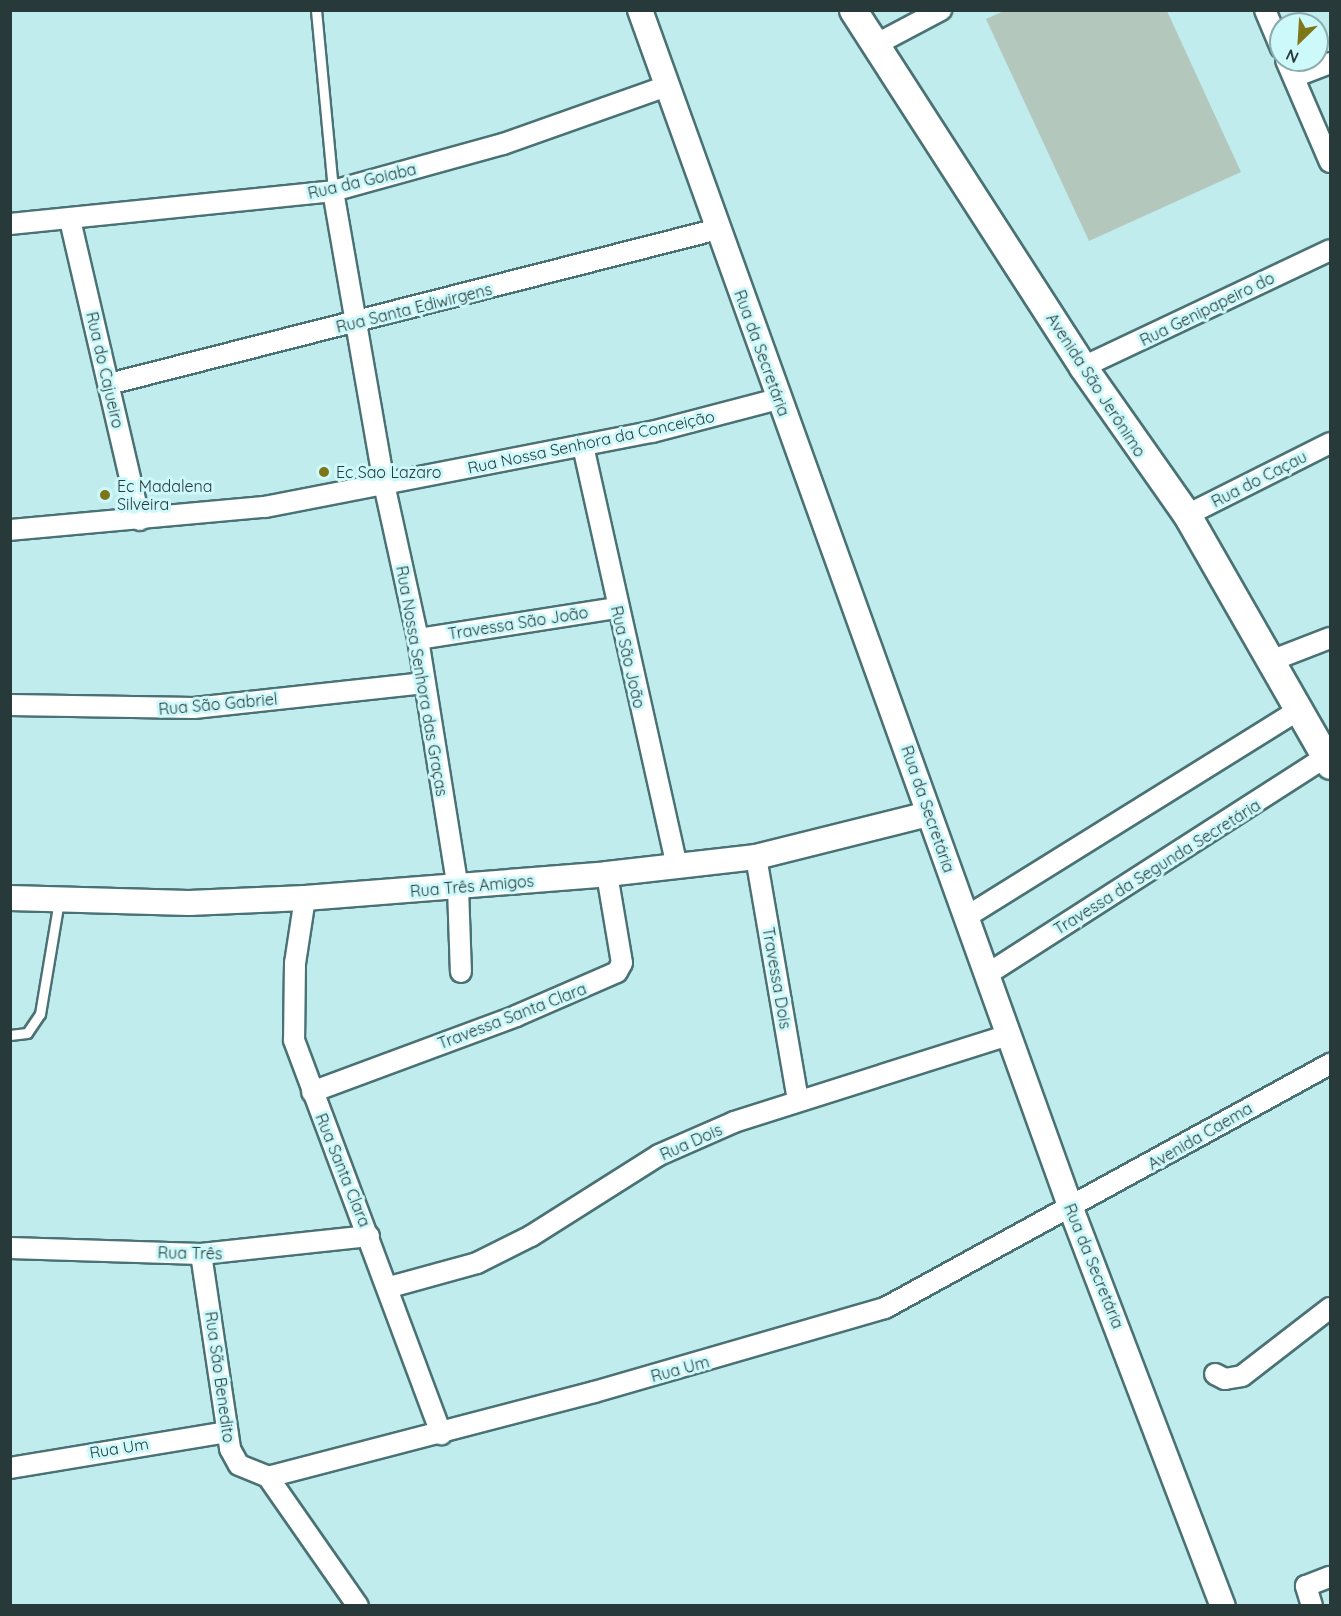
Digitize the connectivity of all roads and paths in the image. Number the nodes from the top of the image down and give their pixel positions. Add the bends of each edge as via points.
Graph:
1 (316, 10) edge
2 (640, 10) edge
3 (853, 10) edge
4 (941, 10) edge
5 (875, 45) junction
6 (1291, 72) edge
7 (666, 86) junction
8 (1330, 162) edge
9 (333, 191) junction
10 (70, 220) junction
11 (10, 224) edge
12 (718, 229) junction
13 (1330, 250) edge
14 (358, 321) junction
15 (1083, 367) junction
16 (109, 384) junction
17 (778, 399) junction
18 (1330, 443) edge
19 (583, 446) junction
20 (384, 484) junction
21 (1187, 515) junction
22 (140, 520) junction
23 (10, 530) edge
24 (617, 608) junction
25 (1330, 638) edge
26 (418, 639) junction
27 (1273, 660) junction
28 (425, 683) junction
29 (10, 705) edge
30 (1298, 710) junction
31 (1328, 761) edge
32 (928, 814) junction
33 (756, 857) junction
34 (677, 867) junction
35 (607, 874) junction
36 (458, 888) junction
37 (10, 898) edge
38 (305, 898) junction
39 (59, 900) junction
40 (966, 917) junction
41 (460, 972) dead end
42 (986, 975) junction
43 (10, 1035) edge
44 (1009, 1035) junction
45 (1330, 1064) edge
46 (312, 1092) junction
47 (798, 1099) junction
48 (1070, 1206) junction
49 (369, 1236) junction
50 (10, 1248) edge
51 (201, 1254) junction
52 (390, 1287) junction
53 (1330, 1308) edge
54 (1215, 1374) dead end
55 (227, 1432) junction
56 (441, 1434) junction
57 (10, 1468) edge
58 (268, 1477) junction
59 (1330, 1577) edge
60 (358, 1605) edge
61 (1223, 1605) edge
62 (1312, 1605) edge

1 - 9 lane
2 - 7 street, Rua da Secretária
3 - 5 main road, Avenida São Jerônimo
4 - 5 street
5 - 15 main road, Avenida São Jerônimo
6 - 8 street
7 - 9 street, Rua da Goiaba via 503,144
7 - 12 street, Rua da Secretária
9 - 10 street, Rua da Goiaba
9 - 14 street, Rua Nossa Senhora das Graças
10 - 11 street, Rua da Goiaba
10 - 16 street, Rua do Cajueiro
12 - 14 street, Rua Santa Ediwirgens
12 - 17 street, Rua da Secretária
13 - 15 street, Rua Genipapeiro do
14 - 16 street, Rua Santa Ediwirgens
14 - 20 street, Rua Nossa Senhora das Graças
15 - 21 main road, Avenida São Jerônimo
16 - 22 street, Rua do Cajueiro
17 - 19 street, Rua Nossa Senhora da Conceição
17 - 32 street, Rua da Secretária
18 - 21 street, Rua do Caçau
19 - 20 street, Rua Nossa Senhora da Conceição
19 - 24 street, Rua São João
20 - 22 street, Rua Nossa Senhora da Conceição via 265,507
20 - 26 street, Rua Nossa Senhora das Graças
21 - 27 main road, Avenida São Jerônimo
22 - 23 street, Rua Nossa Senhora da Conceição
24 - 26 street, Travessa São João
24 - 34 street, Rua São João
25 - 27 street
26 - 28 street, Rua Nossa Senhora das Graças
27 - 30 main road, Avenida São Jerônimo
28 - 29 street, Rua São Gabriel via 194,708
28 - 36 street, Rua Nossa Senhora das Graças
30 - 31 main road, Avenida São Jerônimo
30 - 40 street
31 - 42 street, Travessa da Segunda Secretária
32 - 33 street, Rua Três Amigos
32 - 40 street, Rua da Secretária
33 - 34 street, Rua Três Amigos
33 - 47 street, Travessa Dois
34 - 35 street, Rua Três Amigos
35 - 36 street, Rua Três Amigos
35 - 46 street, Travessa Santa Clara via 622,963 617,972 516,1016
36 - 38 street, Rua Três Amigos
36 - 41 street, Rua Nossa Senhora das Graças
37 - 39 street, Rua Três Amigos
38 - 39 street, Rua Três Amigos
38 - 46 street, Rua Santa Clara via 295,963 294,1040
39 - 43 lane via 40,1014 27,1033
40 - 42 street, Rua da Secretária
42 - 44 street, Rua da Secretária
44 - 47 street, Rua Dois
44 - 48 street, Rua da Secretária
45 - 48 street, Avenida Caema
46 - 49 street, Rua Santa Clara
47 - 52 street, Rua Dois via 659,1155 531,1236 477,1263
48 - 56 street, Rua Um via 885,1308
48 - 61 street, Rua da Secretária
49 - 51 street, Rua Três
49 - 52 street, Rua Santa Clara
50 - 51 street, Rua Três
51 - 55 street, Rua São Benedito
52 - 56 street, Rua Santa Clara
53 - 54 street via 1242,1376 1225,1379
55 - 57 street, Rua Um
55 - 58 street, Rua São Benedito via 239,1465
56 - 58 street, Rua Um
58 - 60 street
59 - 62 street via 1306,1586

